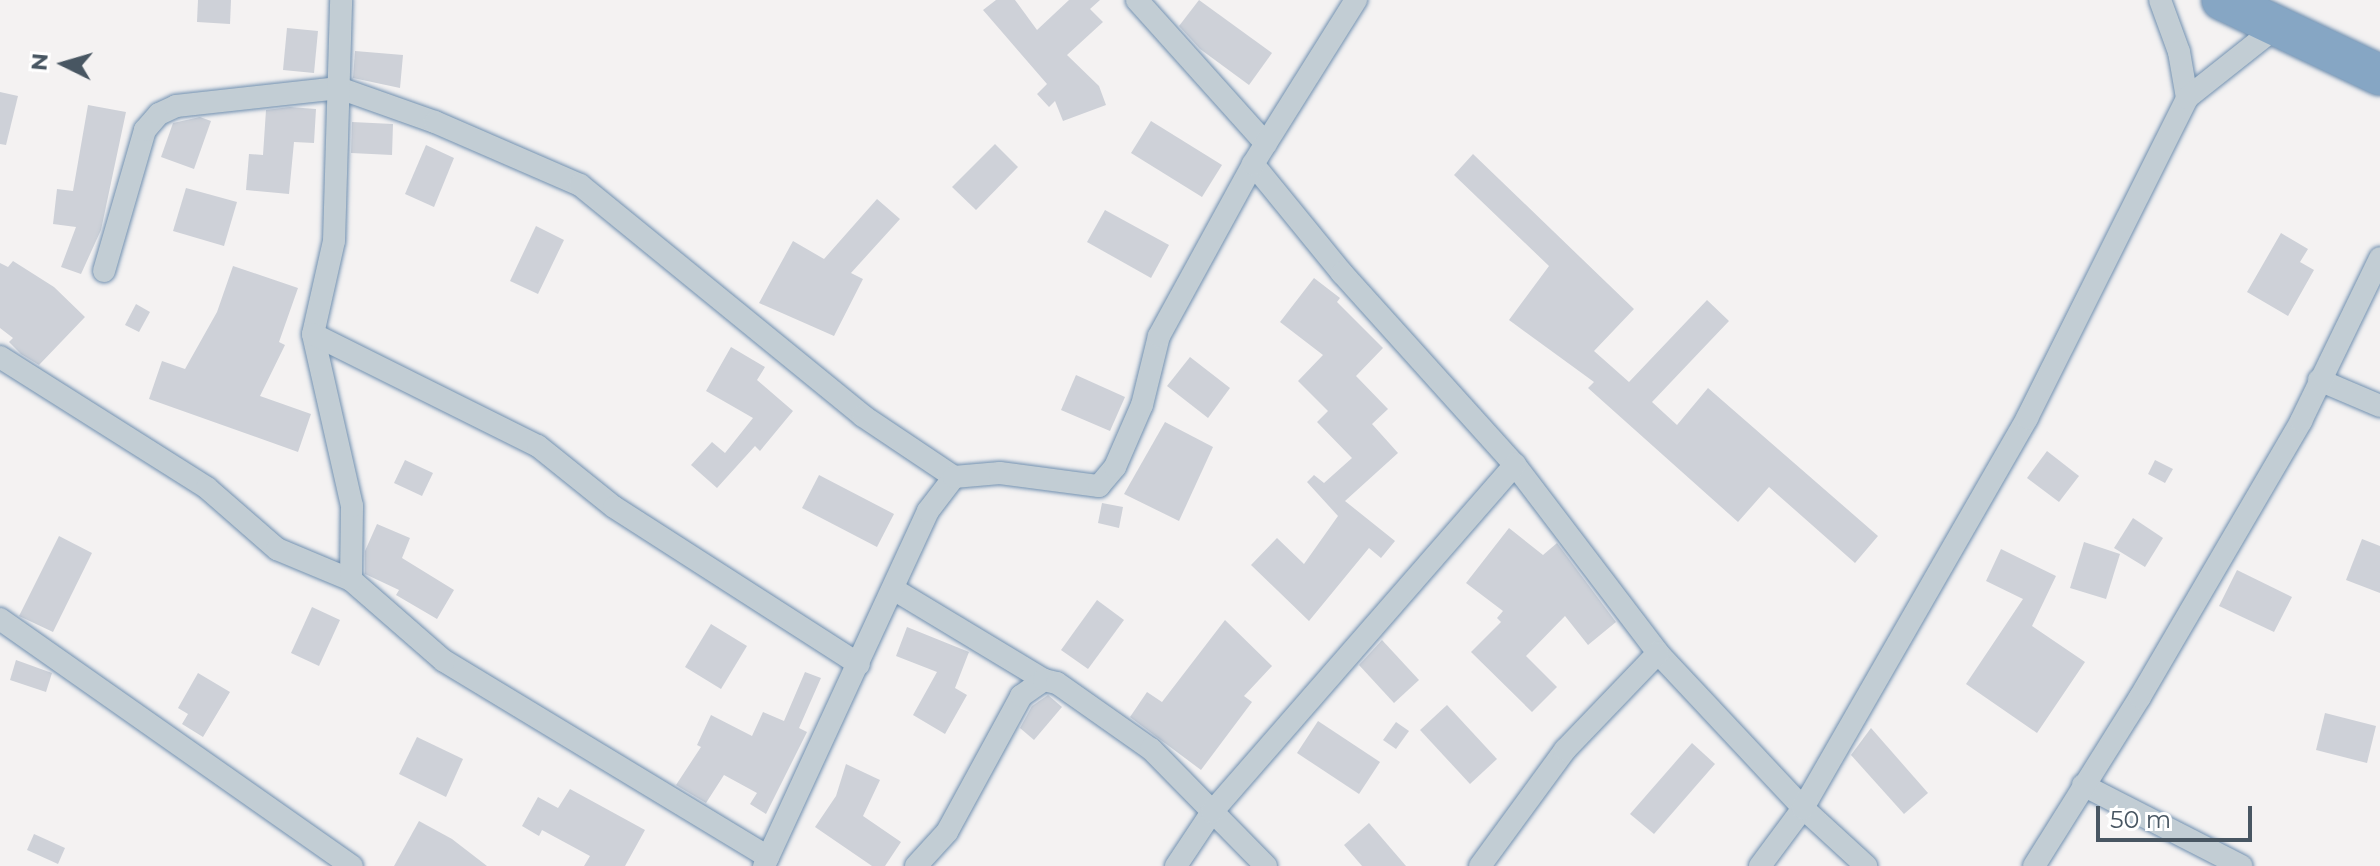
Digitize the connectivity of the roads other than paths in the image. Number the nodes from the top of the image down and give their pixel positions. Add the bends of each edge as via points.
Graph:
1 (341, 0) edge
2 (1137, 0) edge
3 (1356, 0) edge
4 (2160, 0) edge
5 (2222, 0) edge
6 (2278, 26) junction
7 (2380, 75) edge
8 (339, 88) junction
9 (2187, 98) junction
10 (1266, 144) junction
11 (1253, 164) junction
12 (2380, 258) edge
13 (104, 271) dead end
14 (313, 334) junction
15 (0, 357) edge
16 (2319, 380) junction
17 (2380, 406) edge
18 (1515, 465) junction
19 (954, 477) junction
20 (351, 580) junction
21 (895, 590) junction
22 (0, 619) edge
23 (1658, 653) junction
24 (859, 664) junction
25 (1044, 680) junction
26 (2083, 785) junction
27 (1803, 808) junction
28 (1212, 812) junction
29 (766, 862) edge
30 (2033, 862) edge
31 (352, 866) edge
32 (916, 866) edge
33 (1176, 866) edge
34 (1266, 866) edge
35 (1480, 866) edge
36 (1760, 866) edge
37 (1866, 866) edge
38 (2241, 866) edge

1 - 8 street
2 - 10 street
3 - 10 street
4 - 9 street via 2179,52
5 - 6 highway
6 - 7 highway
6 - 9 street
8 - 13 street via 176,106 159,114 145,130
8 - 14 street via 334,241
8 - 19 street via 435,122 580,185 863,416
9 - 27 street via 2027,418
10 - 11 street
11 - 18 street via 1342,273
11 - 19 street via 1159,336 1131,437 1099,486 1000,473
12 - 16 street
14 - 20 street via 352,506
14 - 24 street via 538,446 614,507
15 - 20 street via 207,488 277,549
16 - 17 street
16 - 26 street via 2301,421 2157,670
18 - 23 street
18 - 28 street
19 - 21 street via 928,511
20 - 29 street via 444,661
21 - 24 street
21 - 25 street
22 - 31 street
23 - 27 street
23 - 35 street via 1565,750
24 - 29 street
25 - 28 street via 1057,683 1151,749
25 - 32 street via 1021,696 947,832
26 - 30 street
26 - 38 street
27 - 36 street
27 - 37 street
28 - 33 street
28 - 34 street

